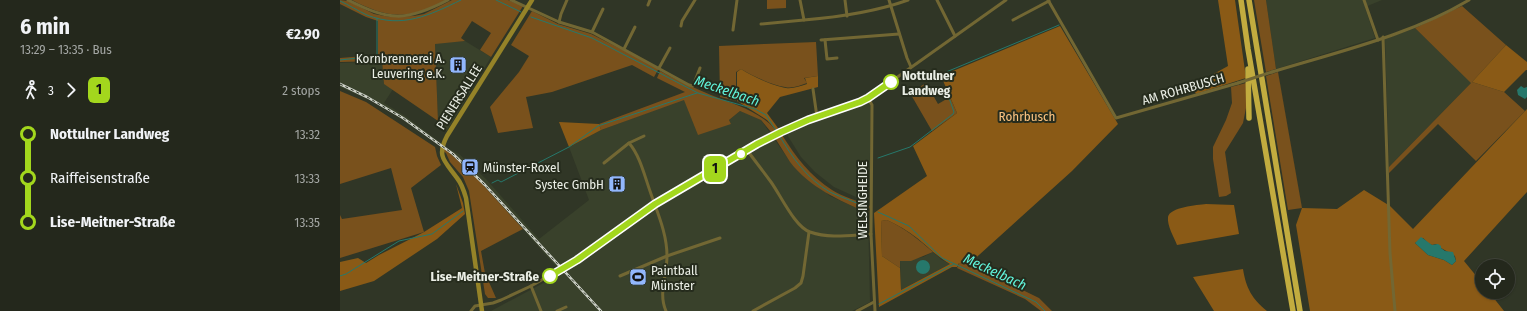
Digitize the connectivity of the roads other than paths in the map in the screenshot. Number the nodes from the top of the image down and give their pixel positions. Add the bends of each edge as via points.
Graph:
1 (348, 0) edge
2 (448, 0) edge
3 (511, 0) edge
4 (532, 0) edge
5 (567, 0) edge
6 (650, 0) edge
7 (696, 0) edge
8 (737, 0) edge
9 (800, 0) edge
10 (846, 0) edge
11 (889, 0) edge
12 (908, 0) edge
13 (937, 0) edge
14 (1006, 0) edge
15 (1241, 0) edge
16 (1249, 0) edge
17 (1364, 0) edge
18 (1469, 0) edge
19 (1048, 1) edge
20 (648, 5) dead end
21 (891, 6) junction
22 (527, 7) junction
23 (603, 9) dead end
24 (847, 16) junction
25 (804, 20) junction
26 (1014, 20) dead end
27 (559, 22) junction
28 (761, 24) dead end
29 (682, 26) dead end
30 (636, 27) dead end
31 (733, 30) dead end
32 (592, 32) junction
33 (899, 34) junction
34 (955, 36) junction
35 (1383, 38) junction
36 (821, 40) dead end
37 (825, 40) junction
38 (1378, 40) junction
39 (670, 48) dead end
40 (624, 49) junction
41 (1248, 49) junction
42 (837, 58) dead end
43 (911, 67) junction
44 (659, 68) junction
45 (700, 68) dead end
46 (812, 89) dead end
47 (868, 98) junction
48 (817, 117) junction
49 (1249, 118) dead end
50 (644, 136) dead end
51 (629, 143) junction
52 (747, 150) junction
53 (604, 163) dead end
54 (655, 204) junction
55 (809, 232) junction
56 (871, 234) junction
57 (720, 238) dead end
58 (667, 256) junction
59 (620, 276) dead end
60 (531, 286) junction
61 (874, 302) junction
62 (481, 304) junction
63 (566, 307) dead end
64 (1300, 309) edge
65 (471, 311) edge
66 (482, 311) edge
67 (541, 311) edge
68 (557, 311) edge
69 (666, 311) edge
70 (752, 311) edge
71 (858, 311) edge
72 (876, 311) edge
73 (1292, 311) edge
74 (1395, 311) edge

1 - 2 street via 375,13 403,16 423,12
3 - 22 street
4 - 22 main road, PIENERSALLEE
5 - 27 street
6 - 20 street
7 - 29 street
8 - 31 street
9 - 25 street
10 - 24 street
11 - 21 street
12 - 21 street
13 - 34 street
14 - 34 street
15 - 41 highway
16 - 64 highway
17 - 38 street
18 - 35 street, AM ROHRBUSCH
19 - 26 street, AM ROHRBUSCH
19 - 38 street, AM ROHRBUSCH, bridge via 1116,118
21 - 24 street
21 - 33 street
22 - 27 street
22 - 62 main road, PIENERSALLEE via 447,136 442,150 443,159 459,181 466,198
23 - 32 street
24 - 25 street
25 - 28 street
27 - 32 street
30 - 40 street
32 - 40 street
33 - 37 street
33 - 43 street
34 - 43 street
35 - 38 street, AM ROHRBUSCH
35 - 74 street via 1390,245
36 - 37 street
37 - 42 street via 827,59
39 - 44 street
40 - 44 street
41 - 49 highway
41 - 73 highway
43 - 47 street
44 - 45 street via 693,86
46 - 48 street
47 - 48 street
47 - 56 street, WELSINGHEIDE via 872,105
48 - 52 street
50 - 51 street
51 - 53 street
51 - 54 street via 638,156
52 - 54 street
52 - 55 street via 772,183 794,219
54 - 58 street via 660,214
54 - 60 street via 577,260
55 - 56 street via 838,236
55 - 70 street via 801,283
56 - 61 street, WELSINGHEIDE
57 - 58 street
58 - 59 street
58 - 69 street via 662,295
60 - 62 street via 493,303
60 - 67 street
61 - 71 street
61 - 72 street, WELSINGHEIDE
62 - 65 street via 473,306
62 - 66 main road, PIENERSALLEE
63 - 68 street

